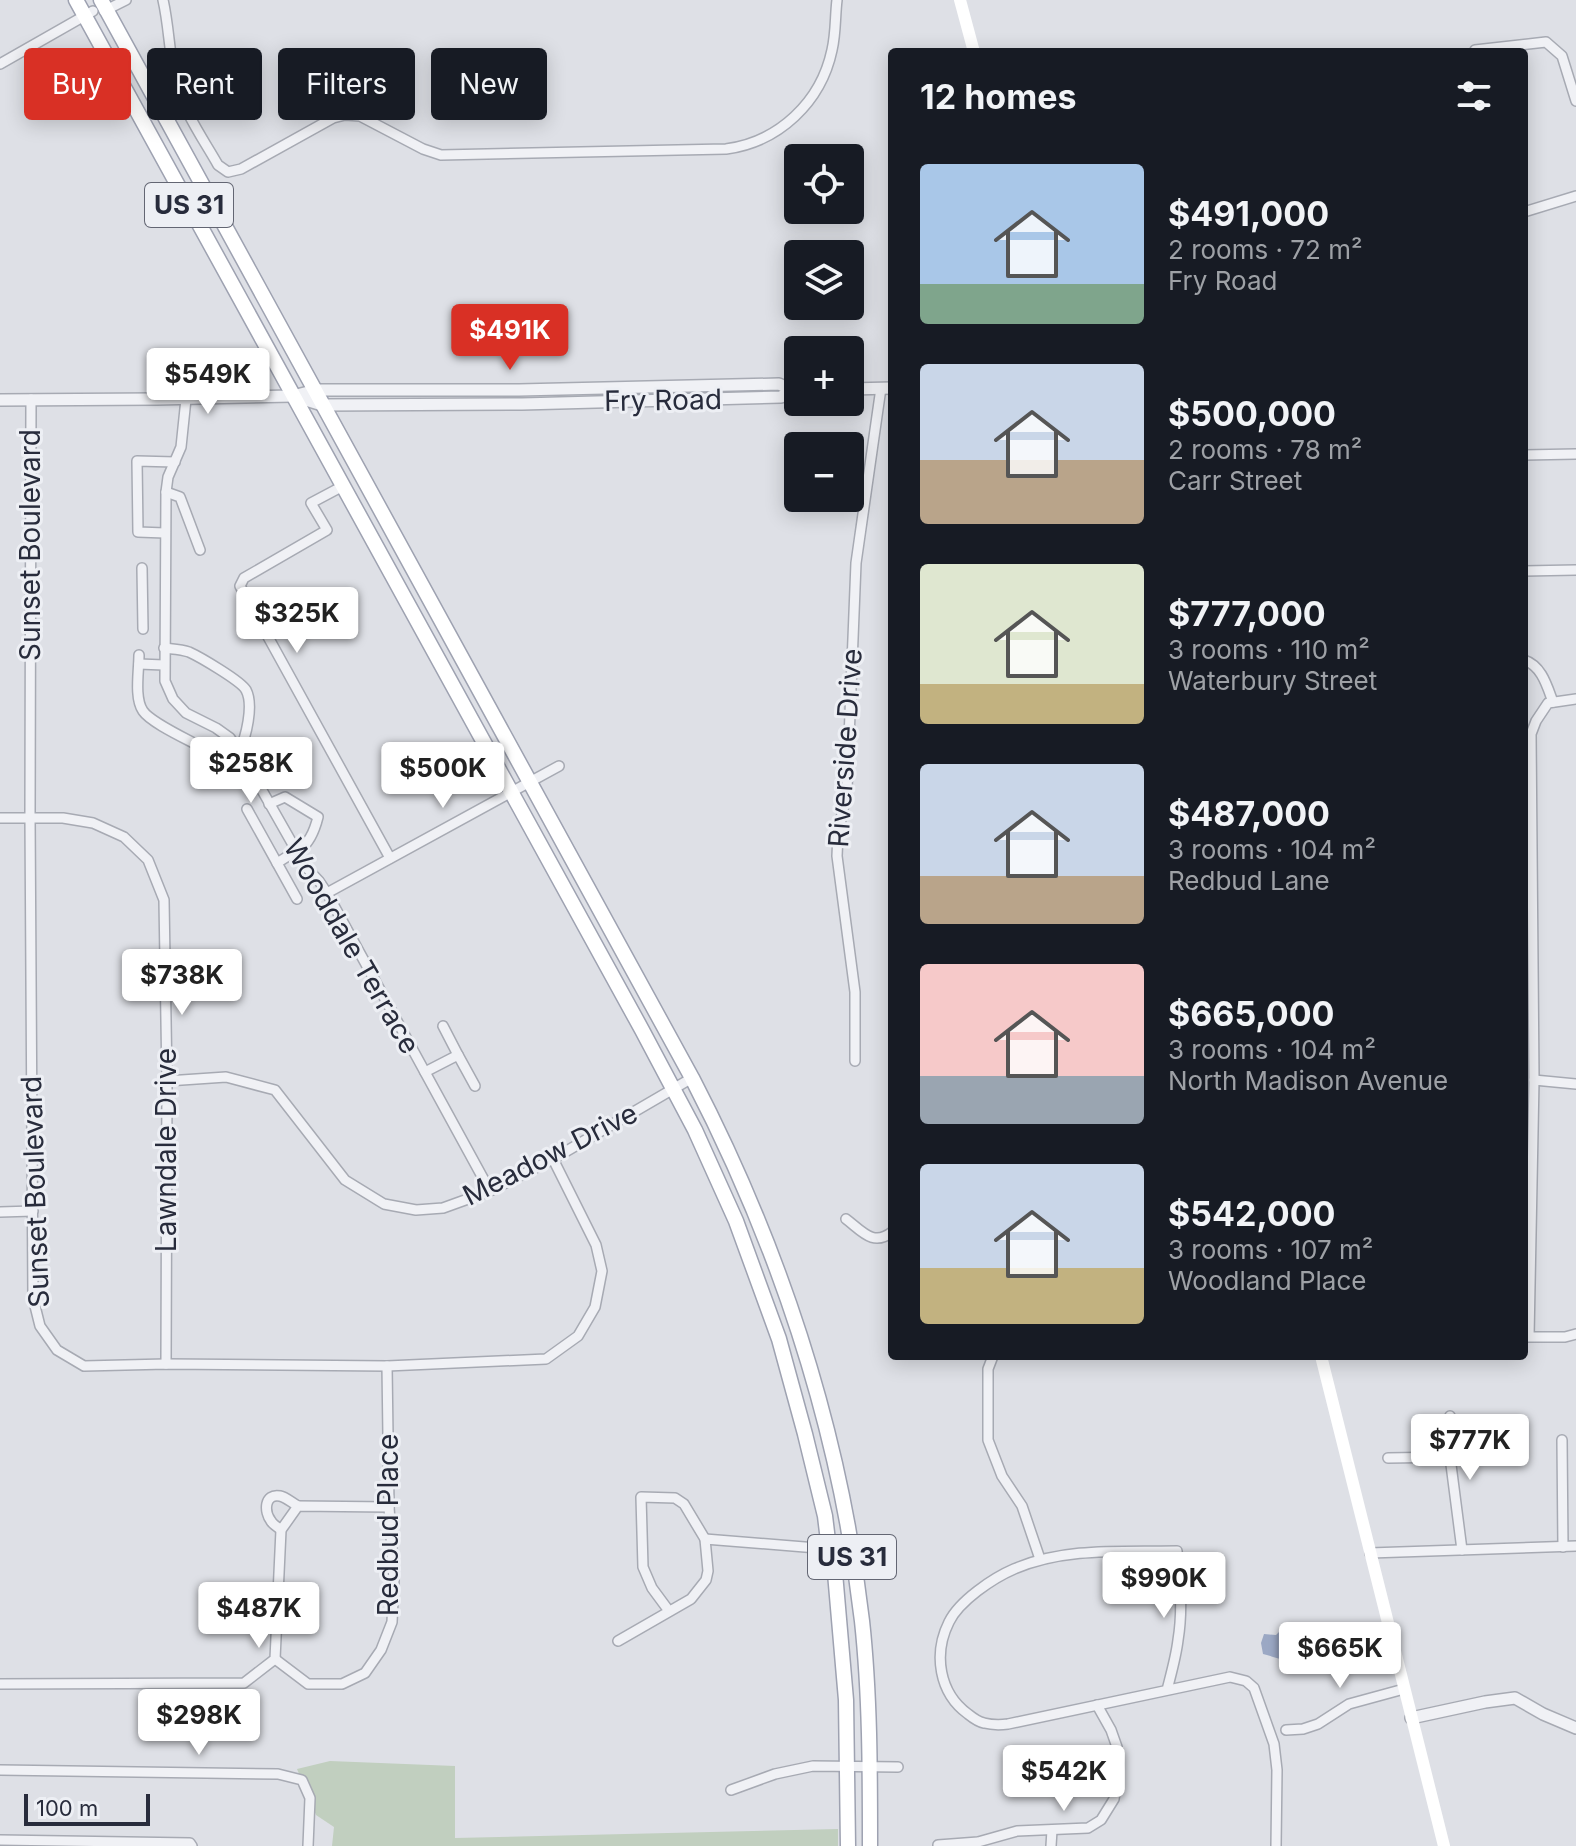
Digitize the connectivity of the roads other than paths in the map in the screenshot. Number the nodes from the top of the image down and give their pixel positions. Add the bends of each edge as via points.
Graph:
1 (76, 0) edge
2 (126, 0) edge
3 (163, 0) edge
4 (837, 0) edge
5 (960, 0) edge
6 (97, 8) edge
7 (973, 48) edge
8 (1493, 48) edge
9 (0, 64) edge
10 (1576, 101) edge
11 (1576, 196) edge
12 (1528, 211) edge
13 (784, 386) edge
14 (887, 388) edge
15 (864, 389) edge
16 (316, 390) junction
17 (293, 396) junction
18 (784, 396) edge
19 (31, 399) junction
20 (186, 399) junction
21 (0, 400) edge
22 (322, 405) junction
23 (1576, 454) edge
24 (1528, 455) edge
25 (175, 462) junction
26 (343, 486) junction
27 (166, 492) junction
28 (165, 533) junction
29 (200, 550) dead end
30 (142, 568) dead end
31 (1576, 570) edge
32 (1528, 571) edge
33 (143, 599) junction
34 (165, 599) junction
35 (143, 629) dead end
36 (164, 648) junction
37 (1528, 661) edge
38 (164, 665) junction
39 (1576, 699) edge
40 (1550, 703) junction
41 (203, 748) dead end
42 (239, 751) junction
43 (559, 766) dead end
44 (529, 782) junction
45 (511, 792) junction
46 (269, 804) junction
47 (247, 809) dead end
48 (30, 817) junction
49 (0, 818) edge
50 (1528, 841) edge
51 (297, 852) junction
52 (390, 858) junction
53 (277, 863) junction
54 (327, 893) junction
55 (297, 899) dead end
56 (443, 1026) dead end
57 (458, 1055) junction
58 (855, 1061) dead end
59 (425, 1072) junction
60 (692, 1078) junction
61 (1534, 1080) junction
62 (167, 1081) junction
63 (1576, 1084) edge
64 (475, 1086) dead end
65 (673, 1090) junction
66 (553, 1159) junction
67 (490, 1191) junction
68 (33, 1211) junction
69 (0, 1212) edge
70 (846, 1219) dead end
71 (888, 1235) edge
72 (1528, 1299) edge
73 (1576, 1334) edge
74 (1528, 1336) edge
75 (991, 1360) edge
76 (1322, 1360) edge
77 (166, 1364) junction
78 (387, 1366) junction
79 (1450, 1416) dead end
80 (1562, 1440) dead end
81 (1450, 1457) junction
82 (1388, 1458) dead end
83 (298, 1506) junction
84 (389, 1507) junction
85 (281, 1530) junction
86 (705, 1539) junction
87 (1576, 1546) edge
88 (1563, 1547) junction
89 (850, 1548) junction
90 (829, 1549) junction
91 (1462, 1550) junction
92 (1370, 1553) junction
93 (1040, 1559) junction
94 (669, 1611) junction
95 (618, 1641) dead end
96 (275, 1659) junction
97 (0, 1684) edge
98 (1404, 1689) junction
99 (1167, 1690) junction
100 (1097, 1705) junction
101 (1411, 1718) junction
102 (1576, 1728) edge
103 (1286, 1730) dead end
104 (847, 1767) junction
105 (898, 1767) dead end
106 (869, 1768) junction
107 (0, 1770) edge
108 (731, 1790) dead end
109 (1052, 1830) junction
110 (0, 1840) edge
111 (43, 1844) edge
112 (191, 1844) edge
113 (938, 1845) edge
114 (308, 1846) edge
115 (848, 1846) edge
116 (870, 1846) edge
117 (1051, 1846) edge
118 (1276, 1846) edge
119 (1444, 1846) edge

1 - 6 main road, US 31
2 - 6 street
3 - 4 street via 180,96 224,171 238,170 341,116 360,116 433,153 461,156 726,149 750,144 785,126 811,99 832,53
5 - 7 main road
6 - 9 street
6 - 16 main road, US 31
6 - 17 main road, US 31
8 - 10 street via 1546,42 1553,46 1562,56
11 - 12 street
13 - 16 street, Fry Road
14 - 15 street
14 - 58 street, Riverside Drive via 856,563 847,789 837,848 855,992
16 - 17 street, Fry Road
16 - 22 main road, US 31
17 - 20 street, Fry Road
17 - 22 street, Fry Road
17 - 26 main road, US 31
18 - 22 street, Fry Road
19 - 20 street, Fry Road
19 - 21 street, Fry Road
19 - 48 street, Sunset Boulevard
20 - 25 street, Wooddale Terrace
22 - 44 main road, US 31
23 - 24 street
25 - 27 street, Wooddale Terrace
25 - 28 street via 137,461 138,532
26 - 45 main road, US 31
26 - 52 street via 311,503 327,530 244,578 240,586
27 - 28 street, Wooddale Terrace
27 - 29 street via 180,497
28 - 34 street, Wooddale Terrace
30 - 33 street
31 - 32 street
33 - 34 street
33 - 35 street
34 - 36 street, Wooddale Terrace
36 - 38 street, Wooddale Terrace
36 - 42 street via 187,652 245,689 246,737
37 - 40 street via 1539,670
38 - 41 street via 139,660 143,711
38 - 42 street, Wooddale Terrace via 173,699 186,713 230,738
39 - 40 street
40 - 50 street via 1531,734
42 - 46 street, Wooddale Terrace
43 - 44 street
44 - 45 street
44 - 60 main road, US 31
45 - 52 street
45 - 65 main road, US 31
46 - 51 street, Wooddale Terrace
46 - 51 street via 285,797 318,817 308,843
47 - 53 street
48 - 49 street, Lawndale Drive
48 - 62 street, Lawndale Drive via 93,823 124,837 148,860 164,900
48 - 68 street, Sunset Boulevard
50 - 61 street
51 - 53 street
51 - 54 street, Wooddale Terrace
52 - 54 street
53 - 55 street
54 - 59 street, Wooddale Terrace
56 - 57 street
57 - 59 street
57 - 64 street
59 - 67 street, Wooddale Terrace
60 - 65 street, Meadow Drive
60 - 89 main road, US 31 via 781,1277 818,1393
61 - 63 street
61 - 72 street
62 - 67 street, Meadow Drive via 226,1077 275,1090 345,1180 384,1204 443,1208
62 - 77 street, Lawndale Drive
65 - 66 street, Meadow Drive
65 - 90 main road, US 31 via 763,1292 802,1420
66 - 67 street, Meadow Drive
66 - 78 street, Sunset Boulevard via 596,1245 602,1271 595,1307 578,1336 546,1359
68 - 69 street
68 - 77 street, Sunset Boulevard via 33,1298 40,1326 57,1350 84,1366
70 - 71 street via 874,1239
73 - 74 street
75 - 93 street via 988,1440 1002,1476 1022,1506
76 - 92 main road
77 - 78 street, Sunset Boulevard
78 - 84 street, Redbud Place
79 - 81 street
80 - 88 street
81 - 82 street
81 - 91 street
83 - 84 street
83 - 85 street
83 - 85 street via 278,1496 267,1501 269,1520
84 - 96 street, Redbud Place via 392,1622 365,1673 342,1684 308,1684
85 - 96 street
86 - 90 street
86 - 94 street via 706,1580 691,1599
86 - 94 street via 680,1500 641,1497 643,1567
87 - 88 street
88 - 91 street
89 - 90 street
89 - 106 main road, US 31 via 862,1620
90 - 104 main road, US 31 via 843,1655
91 - 92 street
92 - 98 main road
93 - 99 street via 1177,1551 1181,1611
93 - 100 street via 969,1597 942,1638 940,1672 955,1705 980,1723 1008,1724
94 - 95 street
96 - 97 street via 244,1683
98 - 101 main road
98 - 103 street via 1349,1704 1318,1724
99 - 100 street
99 - 118 street via 1230,1677 1254,1688 1274,1744
100 - 109 street via 1117,1747 1114,1799 1101,1820 1088,1828
101 - 102 street via 1515,1698
101 - 119 main road
104 - 106 street
104 - 108 street via 799,1768
104 - 115 main road, US 31
105 - 106 street
106 - 116 main road, US 31
107 - 114 street via 278,1774 302,1780 310,1798
109 - 113 street
109 - 117 street
110 - 111 street
111 - 112 street

